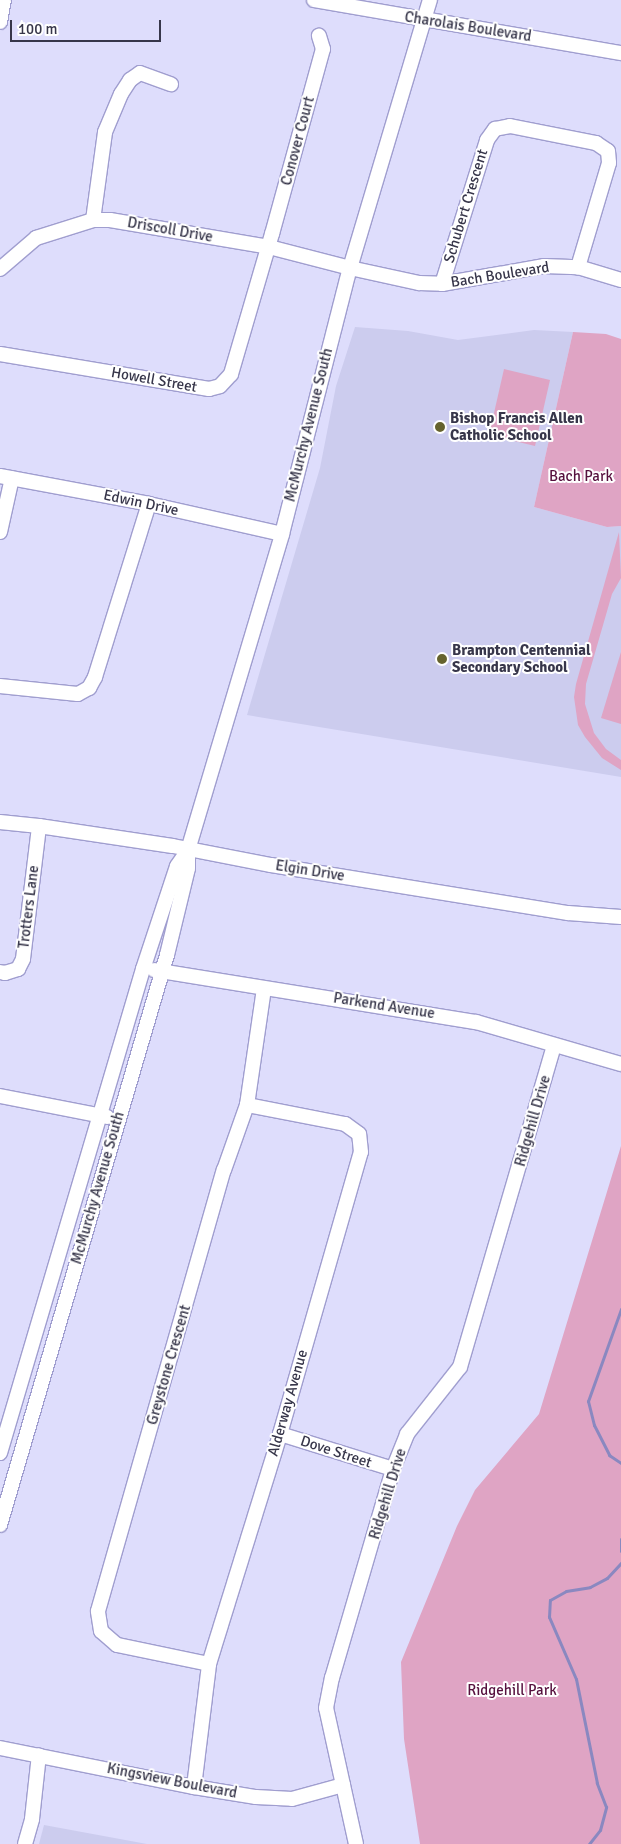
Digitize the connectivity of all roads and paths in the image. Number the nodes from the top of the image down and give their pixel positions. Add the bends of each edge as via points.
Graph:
1 (4, 0) edge
2 (314, 0) edge
3 (430, 0) edge
4 (424, 20) junction
5 (0, 22) edge
6 (320, 36) dead end
7 (621, 53) edge
8 (172, 84) dead end
9 (93, 220) junction
10 (269, 247) junction
11 (578, 267) junction
12 (350, 268) junction
13 (0, 269) edge
14 (621, 280) edge
15 (442, 284) junction
16 (0, 354) edge
17 (6, 477) edge
18 (149, 504) junction
19 (0, 532) edge
20 (282, 534) junction
21 (0, 686) edge
22 (0, 822) edge
23 (39, 826) junction
24 (188, 850) junction
25 (621, 917) edge
26 (143, 969) junction
27 (162, 971) junction
28 (0, 972) edge
29 (264, 988) junction
30 (554, 1046) junction
31 (621, 1064) edge
32 (0, 1096) edge
33 (246, 1105) junction
34 (100, 1114) junction
35 (118, 1120) junction
36 (280, 1434) junction
37 (0, 1453) edge
38 (393, 1469) junction
39 (0, 1525) edge
40 (209, 1664) junction
41 (0, 1748) edge
42 (39, 1755) junction
43 (343, 1785) junction
44 (194, 1787) junction
45 (25, 1844) edge
46 (356, 1844) edge

1 - 5 street
2 - 4 street, Charolais Boulevard
3 - 4 street, McMurchy Avenue South
4 - 7 street, Charolais Boulevard
4 - 12 street, McMurchy Avenue South
6 - 10 street, Conover Court via 324,49
8 - 9 street via 140,73 130,80 121,94 105,132
9 - 10 street, Driscoll Drive via 110,220
9 - 13 street, Driscoll Drive via 36,238
10 - 12 street, Driscoll Drive
10 - 16 street, Howell Street via 231,374 220,386 209,389
11 - 14 street, Bach Boulevard
11 - 15 street, Bach Boulevard via 544,266
11 - 15 street, Schubert Crescent via 609,163 608,151 596,143 510,126 495,129 487,140
12 - 15 street, Bach Boulevard via 419,283
12 - 20 street, McMurchy Avenue South
17 - 18 street, Edwin Drive
17 - 19 street
18 - 20 street, Edwin Drive
18 - 21 street via 89,688 78,694
20 - 24 street, McMurchy Avenue South
22 - 23 street, Elgin Drive
23 - 24 street, Elgin Drive
23 - 28 street, Trotters Lane via 23,959 18,969
24 - 25 street, Elgin Drive via 568,913
24 - 26 street, McMurchy Avenue South via 177,866
24 - 27 street, McMurchy Avenue South via 188,868
26 - 27 street, Parkend Avenue
26 - 34 street, McMurchy Avenue South
27 - 29 street, Parkend Avenue
27 - 35 street, McMurchy Avenue South
29 - 30 street, Parkend Avenue via 476,1022
29 - 33 street, Greystone Crescent
30 - 31 street, Parkend Avenue
30 - 38 street, Ridgehill Drive via 460,1367 407,1434
32 - 34 street
33 - 36 street, Alderway Avenue via 345,1124 359,1134 361,1152
33 - 40 street, Greystone Crescent via 224,1170 98,1611 101,1631 118,1645
34 - 35 street
34 - 37 street, McMurchy Avenue South
35 - 39 street, McMurchy Avenue South
36 - 38 street, Dove Street
36 - 40 street, Alderway Avenue
38 - 43 street, Ridgehill Drive via 326,1708
40 - 44 street, Alderway Avenue
41 - 42 street, Kingsview Boulevard
42 - 44 street, Kingsview Boulevard
42 - 45 street via 32,1819
43 - 44 street, Kingsview Boulevard via 292,1799
43 - 46 street, Ridgehill Drive

